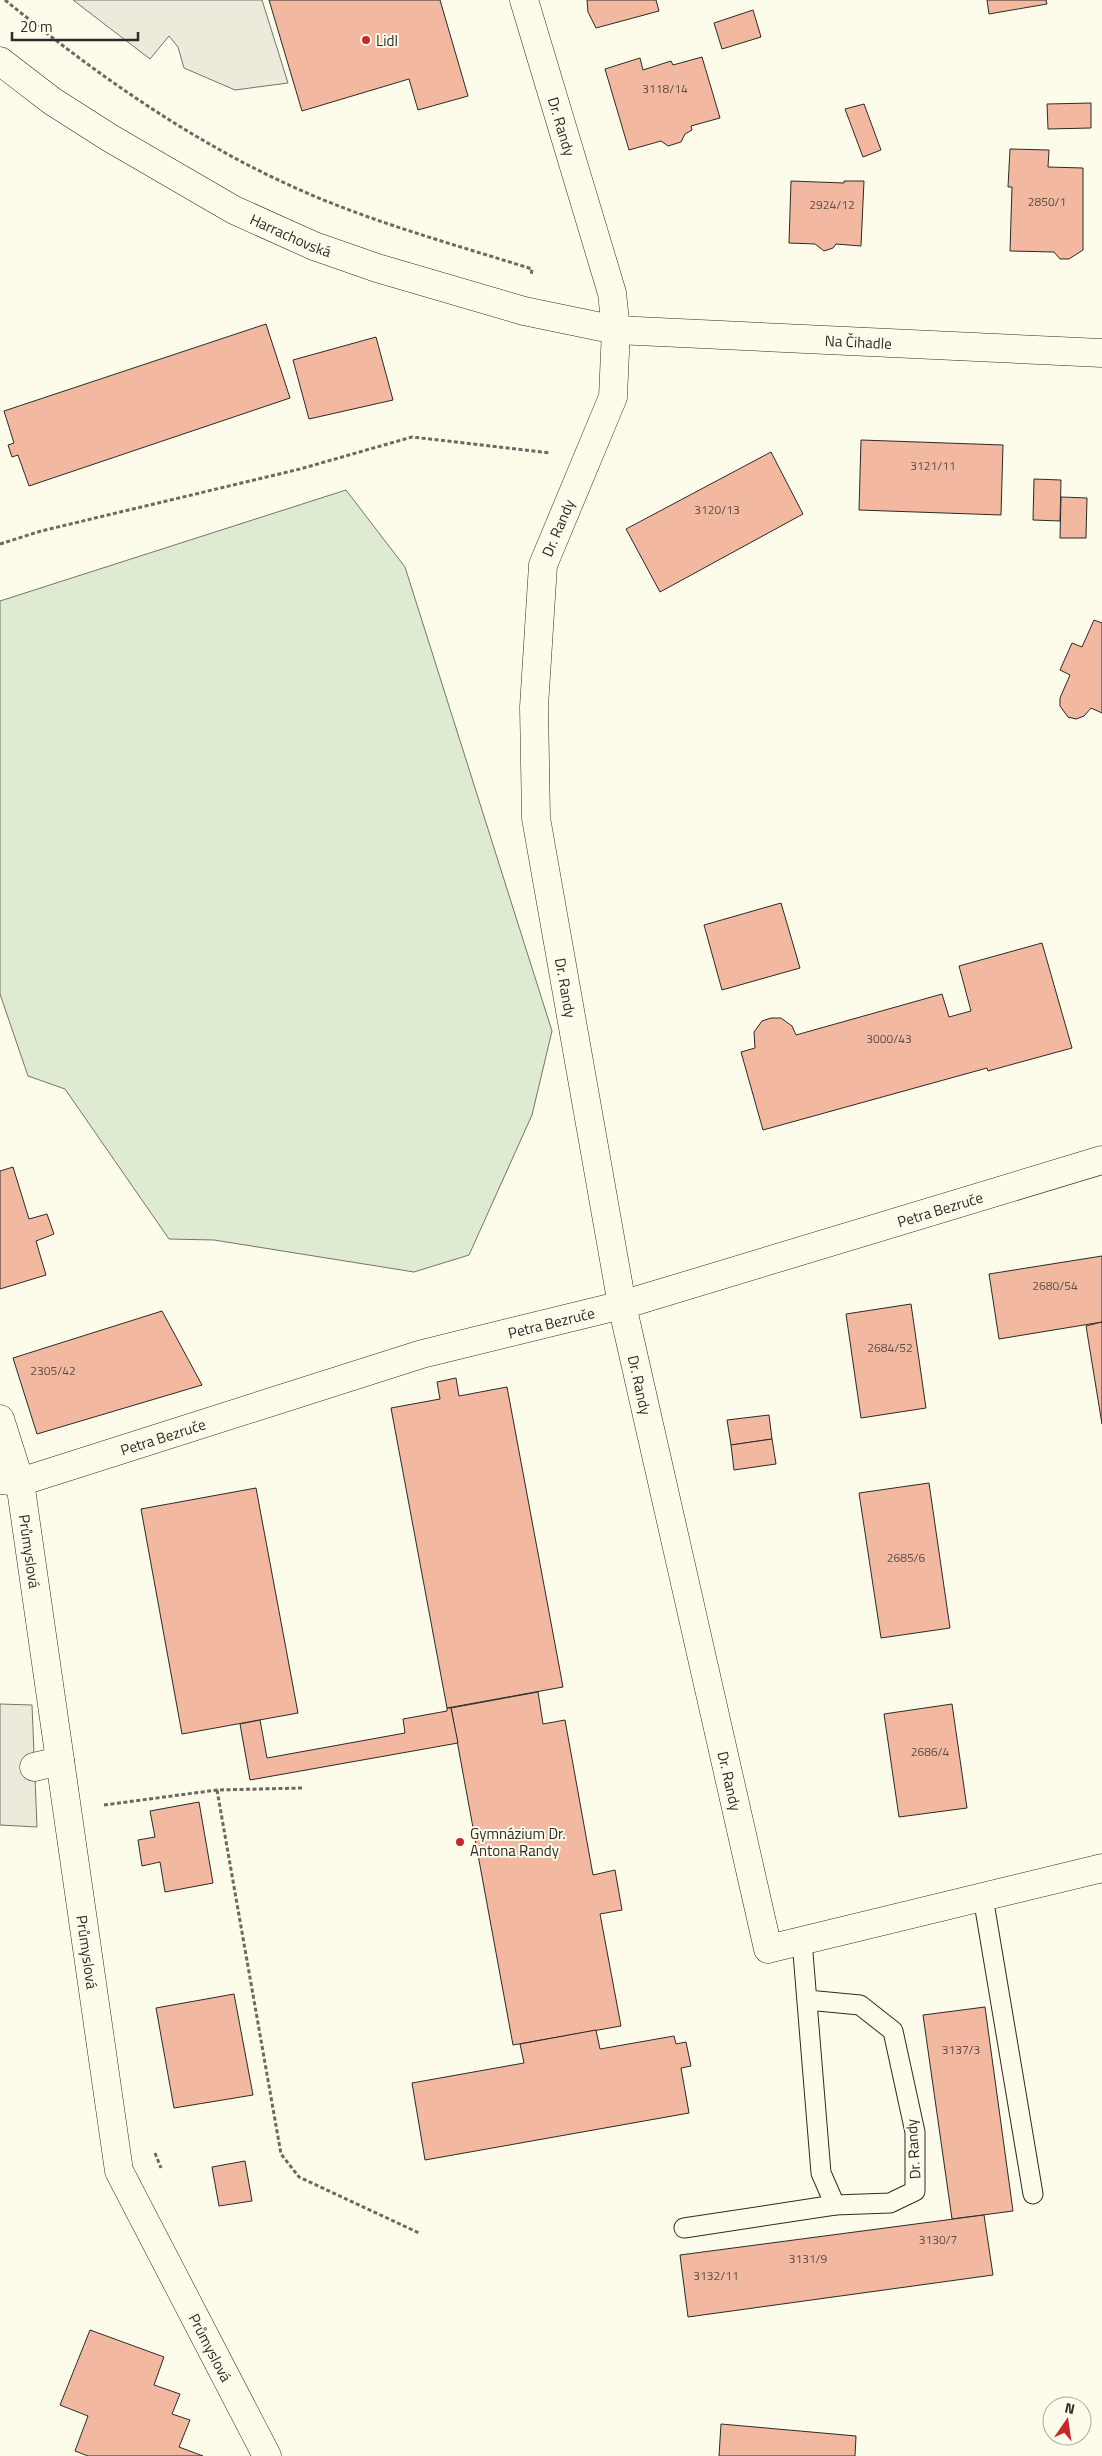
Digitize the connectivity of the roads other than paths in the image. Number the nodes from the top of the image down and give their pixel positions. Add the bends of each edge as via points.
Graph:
1 (524, 0) edge
2 (0, 61) edge
3 (616, 330) junction
4 (1102, 352) edge
5 (1102, 1160) edge
6 (622, 1304) junction
7 (0, 1419) edge
8 (10, 1481) edge
9 (60, 1761) junction
10 (34, 1767) dead end
11 (1102, 1868) edge
12 (982, 1897) junction
13 (802, 1941) junction
14 (807, 2000) junction
15 (1033, 2194) dead end
16 (835, 2205) junction
17 (684, 2228) dead end
18 (266, 2456) edge

1 - 3 street, Dr. Randy via 612,293
2 - 3 street, Harrachovská via 110,138 234,210 314,246 524,311
3 - 4 street, Na Čihadle
3 - 6 street, Dr. Randy via 613,397 543,565 534,707 536,818
5 - 6 street, Petra Bezruče
6 - 8 street, Petra Bezruče via 422,1354
6 - 13 street, Dr. Randy via 768,1949
7 - 8 street, Průmyslová
8 - 9 street, Průmyslová
9 - 10 street
9 - 18 street, Průmyslová via 119,2171
11 - 12 street, Dr. Randy
12 - 13 street, Dr. Randy
12 - 15 lane
13 - 14 lane
14 - 16 lane via 821,2173
14 - 16 lane, Dr. Randy via 860,2005 893,2031 914,2132 915,2191 890,2203
16 - 17 lane, Dr. Randy

